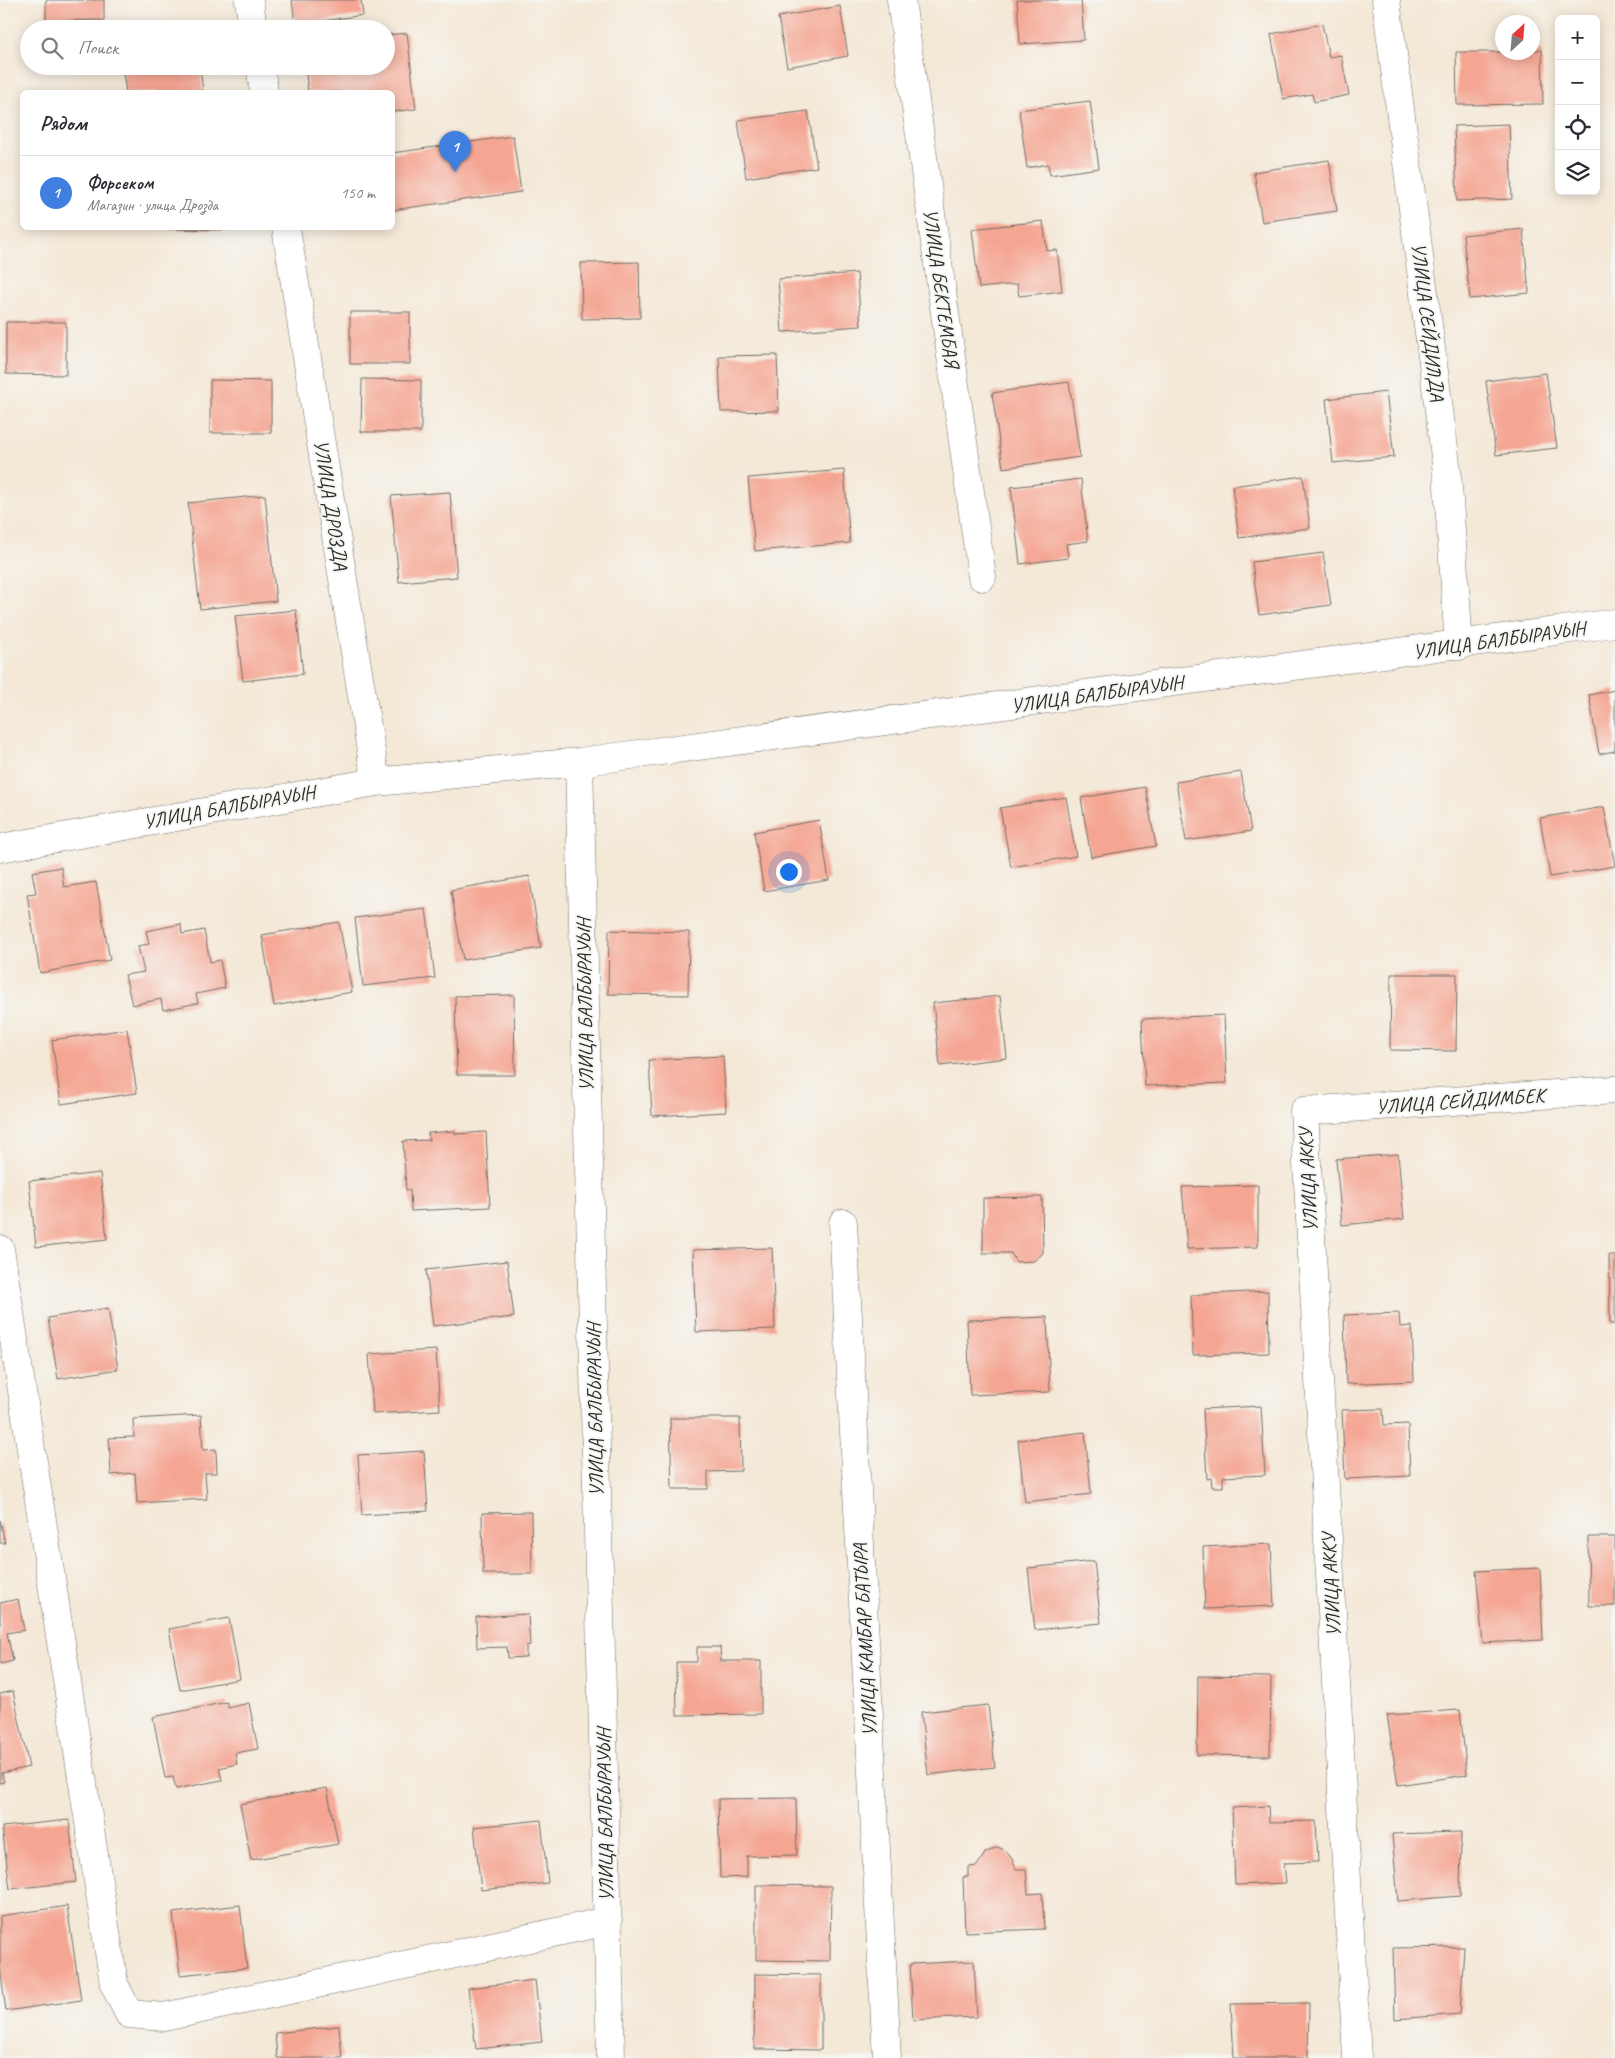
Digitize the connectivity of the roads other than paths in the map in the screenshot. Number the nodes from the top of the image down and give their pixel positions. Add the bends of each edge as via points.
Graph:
1 (249, 0) edge
2 (901, 0) edge
3 (1386, 0) edge
4 (252, 20) edge
5 (261, 75) edge
6 (264, 90) edge
7 (286, 230) edge
8 (982, 576) dead end
9 (1615, 624) edge
10 (1459, 646) junction
11 (579, 762) junction
12 (376, 782) junction
13 (0, 848) edge
14 (1615, 1090) edge
15 (1304, 1111) joint
16 (842, 1223) dead end
17 (0, 1249) edge
18 (608, 1921) junction
19 (611, 2058) edge
20 (887, 2058) edge
21 (1357, 2058) edge

1 - 4 street
2 - 8 street, УЛИЦА БЕКТЕМБАЯ
3 - 10 street, УЛИЦА СЕЙДИЛДА via 1447,472
5 - 6 street
7 - 12 street, УЛИЦА ДРОЗДА
9 - 10 street, УЛИЦА БАЛБЫРАУЫН
10 - 11 street, УЛИЦА БАЛБЫРАУЫН
11 - 12 street, УЛИЦА БАЛБЫРАУЫН
11 - 18 street, УЛИЦА БАЛБЫРАУЫН
12 - 13 street, УЛИЦА БАЛБЫРАУЫН
14 - 15 street, УЛИЦА СЕЙДИМБЕК
15 - 21 street, УЛИЦА АККУ
16 - 20 street, УЛИЦА КАМБАР БАТЫРА
17 - 18 street via 114,1984 129,2014 164,2017
18 - 19 street, УЛИЦА БАЛБЫРАУЫН

